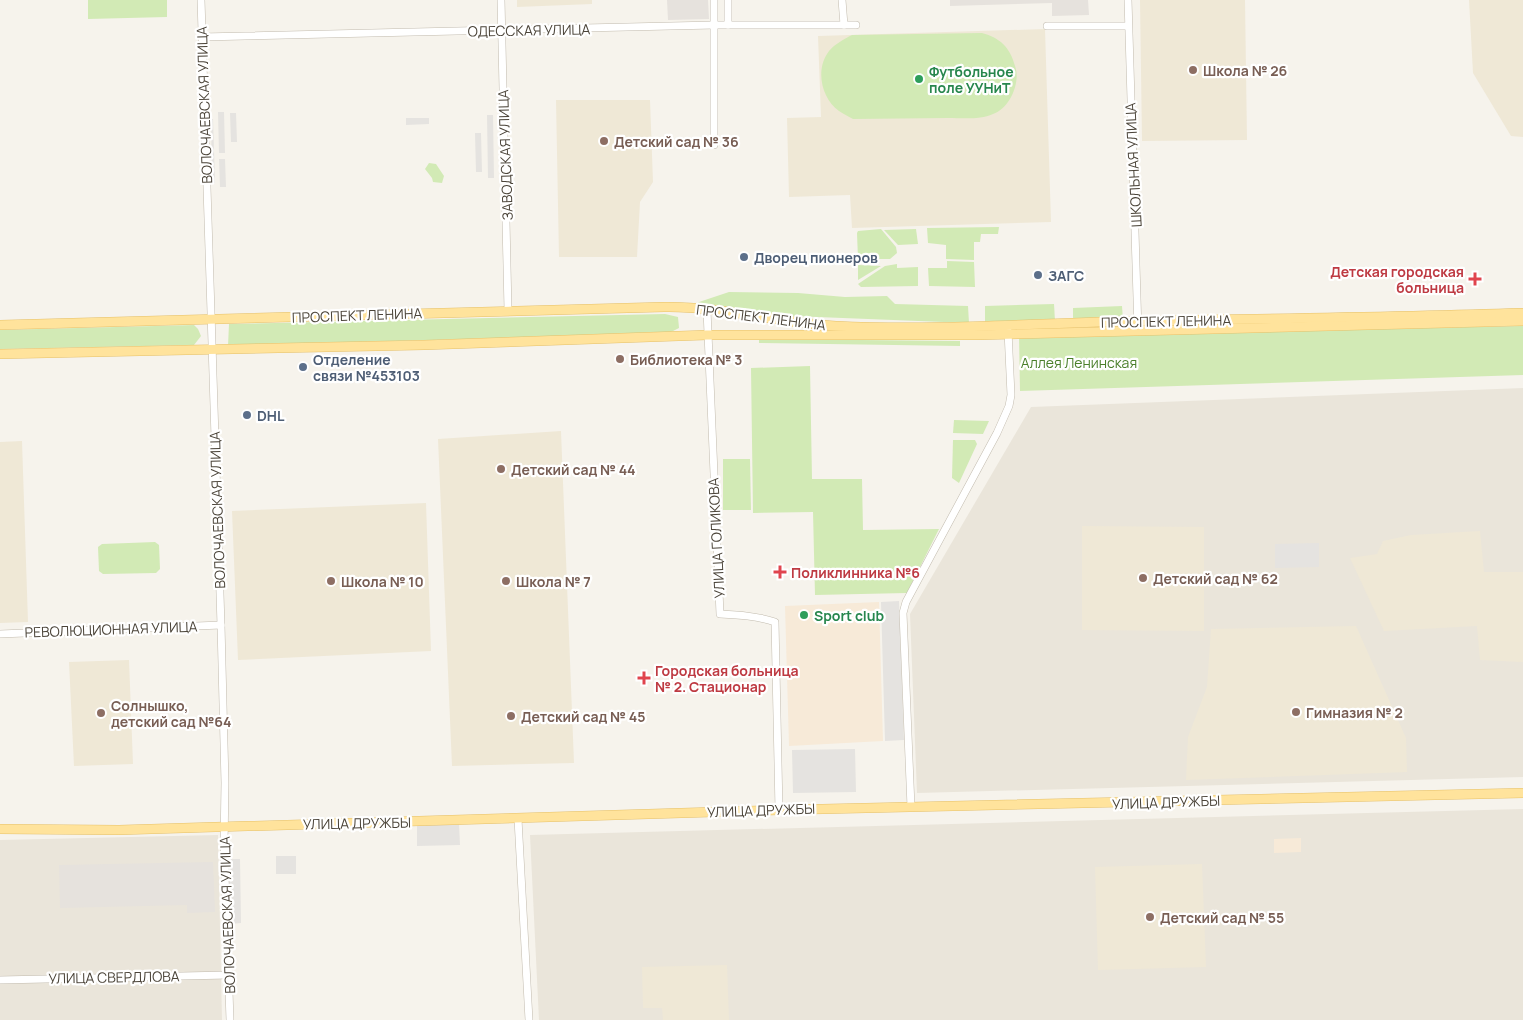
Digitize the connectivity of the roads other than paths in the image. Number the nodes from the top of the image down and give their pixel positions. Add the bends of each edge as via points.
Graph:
1 (201, 0) edge
2 (501, 0) edge
3 (714, 0) edge
4 (728, 0) edge
5 (842, 0) edge
6 (1128, 0) edge
7 (714, 25) junction
8 (728, 25) junction
9 (844, 25) junction
10 (856, 25) dead end
11 (1047, 26) dead end
12 (1128, 26) junction
13 (501, 30) junction
14 (202, 38) junction
15 (714, 145) dead end
16 (508, 310) junction
17 (707, 310) junction
18 (1523, 313) edge
19 (211, 319) junction
20 (1523, 321) edge
21 (0, 325) edge
22 (1138, 326) junction
23 (1008, 330) junction
24 (707, 335) junction
25 (212, 348) junction
26 (0, 354) edge
27 (221, 625) junction
28 (0, 634) edge
29 (1523, 793) edge
30 (911, 807) junction
31 (778, 810) junction
32 (518, 819) junction
33 (224, 826) junction
34 (0, 830) edge
35 (228, 975) junction
36 (0, 980) edge
37 (230, 1020) edge
38 (528, 1020) edge

1 - 14 street, ВОЛОЧАЕВСКАЯ УЛИЦА
2 - 13 street, ЗАВОДСКАЯ УЛИЦА
3 - 7 street
4 - 8 street
5 - 9 street
6 - 12 street, ШКОЛЬНАЯ УЛИЦА
7 - 8 street, ОДЕССКАЯ УЛИЦА
7 - 13 street, ОДЕССКАЯ УЛИЦА
7 - 15 street
8 - 9 street, ОДЕССКАЯ УЛИЦА
9 - 10 street, ОДЕССКАЯ УЛИЦА
11 - 12 street
12 - 22 street, ШКОЛЬНАЯ УЛИЦА
13 - 14 street, ОДЕССКАЯ УЛИЦА
13 - 16 street, ЗАВОДСКАЯ УЛИЦА
14 - 19 street, ВОЛОЧАЕВСКАЯ УЛИЦА
16 - 17 main road, ПРОСПЕКТ ЛЕНИНА via 677,306
16 - 19 main road, ПРОСПЕКТ ЛЕНИНА
17 - 23 main road, ПРОСПЕКТ ЛЕНИНА via 836,326
17 - 24 street, УЛИЦА ГОЛИКОВА
18 - 22 main road, ПРОСПЕКТ ЛЕНИНА
19 - 21 main road, ПРОСПЕКТ ЛЕНИНА
19 - 25 street, ВОЛОЧАЕВСКАЯ УЛИЦА
20 - 22 main road, ПРОСПЕКТ ЛЕНИНА
22 - 23 main road, ПРОСПЕКТ ЛЕНИНА
23 - 24 main road, ПРОСПЕКТ ЛЕНИНА
23 - 30 street via 1009,406 903,613
24 - 25 main road, ПРОСПЕКТ ЛЕНИНА
24 - 31 street, УЛИЦА ГОЛИКОВА via 720,614 746,615 775,622
25 - 26 main road, ПРОСПЕКТ ЛЕНИНА
25 - 27 street, ВОЛОЧАЕВСКАЯ УЛИЦА
27 - 28 street, РЕВОЛЮЦИОННАЯ УЛИЦА
27 - 33 street, ВОЛОЧАЕВСКАЯ УЛИЦА
29 - 30 main road, УЛИЦА ДРУЖБЫ
30 - 31 main road, УЛИЦА ДРУЖБЫ
31 - 32 main road, УЛИЦА ДРУЖБЫ
32 - 33 main road, УЛИЦА ДРУЖБЫ
32 - 38 street
33 - 34 main road, УЛИЦА ДРУЖБЫ
33 - 35 street, ВОЛОЧАЕВСКАЯ УЛИЦА
35 - 36 street, УЛИЦА СВЕРДЛОВА
35 - 37 street, ВОЛОЧАЕВСКАЯ УЛИЦА

